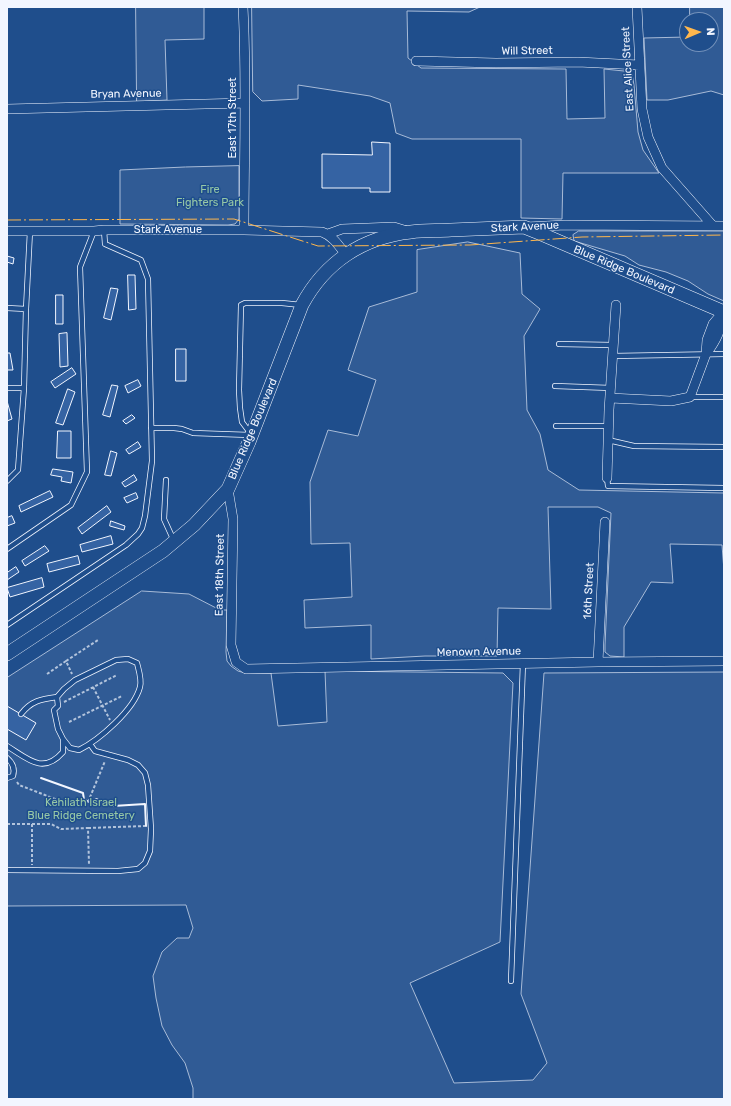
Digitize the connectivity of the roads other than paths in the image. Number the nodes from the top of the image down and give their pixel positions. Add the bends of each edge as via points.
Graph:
1 (243, 7) edge
2 (637, 7) edge
3 (416, 61) dead end
4 (639, 65) junction
5 (245, 103) junction
6 (7, 109) edge
7 (713, 226) junction
8 (724, 226) edge
9 (524, 227) junction
10 (104, 230) junction
11 (244, 230) junction
12 (7, 231) edge
13 (30, 231) junction
14 (94, 231) junction
15 (411, 232) junction
16 (328, 234) junction
17 (346, 255) junction
18 (302, 305) junction
19 (616, 305) dead end
20 (7, 308) edge
21 (26, 309) junction
22 (724, 312) edge
23 (559, 344) dead end
24 (613, 346) junction
25 (706, 354) junction
26 (724, 354) edge
27 (612, 356) junction
28 (555, 386) dead end
29 (7, 388) edge
30 (24, 388) junction
31 (611, 388) junction
32 (690, 397) junction
33 (724, 397) edge
34 (610, 398) junction
35 (556, 426) dead end
36 (609, 426) junction
37 (151, 428) junction
38 (252, 435) junction
39 (608, 440) junction
40 (724, 447) edge
41 (608, 478) joint
42 (166, 480) dead end
43 (7, 481) edge
44 (228, 488) junction
45 (724, 488) edge
46 (604, 522) dead end
47 (174, 541) junction
48 (7, 549) edge
49 (7, 625) edge
50 (7, 654) edge
51 (724, 661) edge
52 (236, 662) joint
53 (598, 662) junction
54 (523, 663) junction
55 (57, 698) junction
56 (21, 714) dead end
57 (63, 739) junction
58 (90, 744) junction
59 (7, 746) edge
60 (7, 758) edge
61 (7, 778) edge
62 (7, 870) edge
63 (511, 981) dead end

1 - 5 street, East 17th Street
2 - 4 street, East Alice Street
3 - 4 street, Will Street
4 - 7 street, East Alice Street via 642,109 648,137 662,168
5 - 6 street, Bryan Avenue
5 - 11 street, East 17th Street
7 - 8 street, Stark Avenue
7 - 9 street, Stark Avenue
9 - 15 main road, Stark Avenue
9 - 22 main road, Blue Ridge Boulevard
10 - 11 street, Stark Avenue
10 - 14 street, Stark Avenue
10 - 37 lane via 105,244 142,260 148,279
11 - 16 street, Stark Avenue
12 - 13 street, Stark Avenue
13 - 14 street, Stark Avenue
13 - 21 lane
14 - 48 lane via 80,267 87,472 71,505
15 - 16 street, Stark Avenue via 394,227 342,229
15 - 17 main road, Blue Ridge Boulevard via 379,238
16 - 17 street
17 - 18 main road, Blue Ridge Boulevard via 322,275
18 - 38 main road, Blue Ridge Boulevard
18 - 38 lane via 245,302 241,305 240,408 242,422
19 - 24 street
20 - 21 lane
21 - 30 lane
22 - 25 street via 713,324
23 - 24 lane
24 - 27 street
25 - 26 lane
25 - 27 lane
25 - 32 street
27 - 31 street
28 - 31 lane
29 - 30 lane
30 - 43 lane via 18,470
31 - 34 street
32 - 33 lane
32 - 34 street via 671,401
34 - 36 street
35 - 36 lane
36 - 39 street
37 - 38 lane via 174,428 193,433
37 - 49 lane via 152,461 146,516 138,534 126,545
38 - 44 main road, Blue Ridge Boulevard
39 - 40 lane via 634,446
39 - 41 street
41 - 45 lane via 608,486
42 - 47 lane via 164,519
44 - 47 main road, Blue Ridge Boulevard via 194,525
44 - 52 street, East 18th Street via 233,519 231,645
46 - 53 street, 16th Street
47 - 50 main road, Blue Ridge Boulevard via 163,551
51 - 53 street, Menown Avenue
52 - 54 street, Menown Avenue via 246,669
53 - 54 street, Menown Avenue
54 - 63 lane
55 - 56 lane via 32,703
55 - 57 lane via 55,720
55 - 58 lane via 75,680 116,660 128,659 137,663 140,686 135,700 125,713
57 - 58 lane via 70,748 79,750
57 - 59 lane via 63,752 56,760 43,764 32,761
58 - 62 lane via 96,751 133,762 145,773 151,829 150,851 145,863 138,869 118,871
60 - 61 lane via 15,771 13,776

